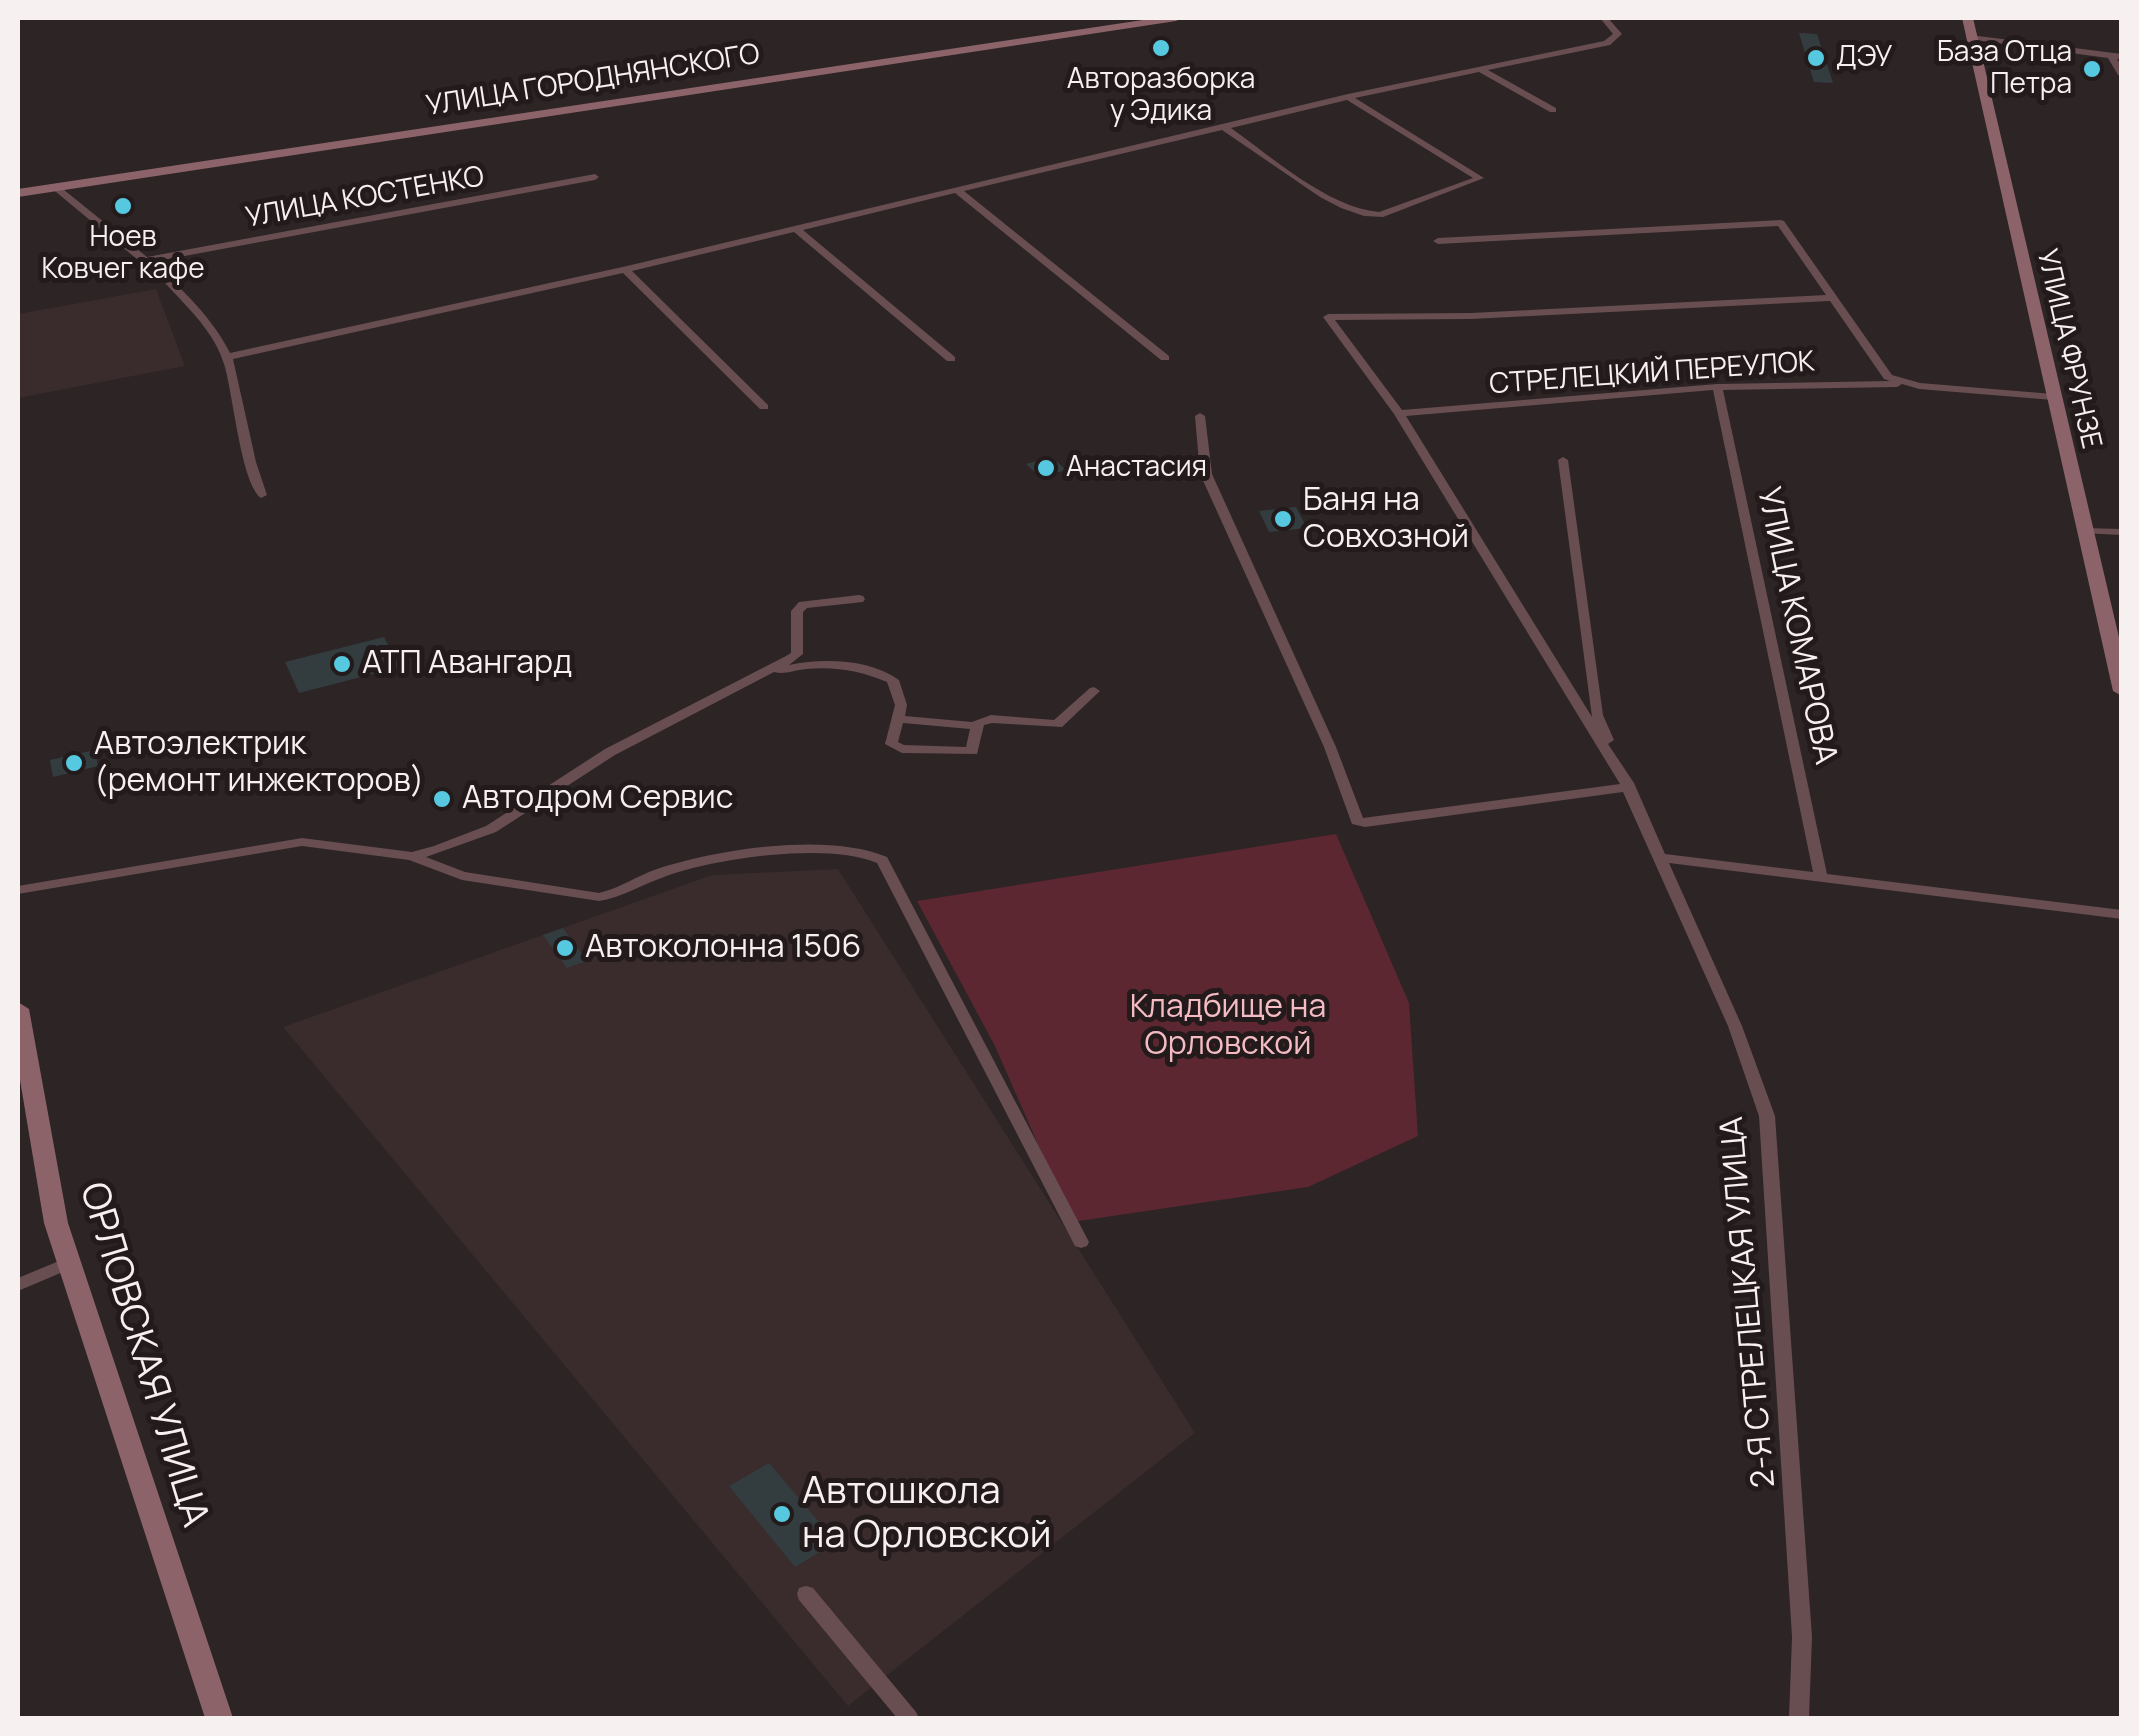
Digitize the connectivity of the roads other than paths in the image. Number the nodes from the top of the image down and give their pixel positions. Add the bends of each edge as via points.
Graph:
1 (1176, 18) edge
2 (1604, 18) edge
3 (1960, 20) edge
4 (1965, 38) junction
5 (2116, 56) edge
6 (1479, 68) junction
7 (2122, 74) edge
8 (1348, 97) junction
9 (1553, 110) dead end
10 (1223, 126) junction
11 (595, 177) dead end
12 (54, 188) junction
13 (959, 192) junction
14 (18, 193) edge
15 (796, 229) junction
16 (1438, 241) dead end
17 (142, 261) junction
18 (626, 269) junction
19 (1830, 298) junction
20 (227, 358) junction
21 (1164, 358) dead end
22 (951, 359) dead end
23 (1908, 384) junction
24 (1716, 387) junction
25 (2053, 397) junction
26 (764, 407) dead end
27 (1399, 414) junction
28 (1200, 416) dead end
29 (1562, 460) dead end
30 (261, 495) dead end
31 (2084, 531) junction
32 (2122, 532) edge
33 (859, 599) dead end
34 (797, 654) junction
35 (808, 665) junction
36 (755, 678) junction
37 (1094, 691) dead end
38 (2122, 691) edge
39 (896, 719) junction
40 (976, 726) junction
41 (1628, 787) junction
42 (412, 856) junction
43 (1658, 857) junction
44 (1822, 876) junction
45 (18, 891) edge
46 (2122, 915) edge
47 (18, 1009) edge
48 (1081, 1242) dead end
49 (71, 1262) junction
50 (18, 1285) edge
51 (806, 1594) dead end
52 (219, 1718) edge
53 (910, 1718) edge
54 (1799, 1718) edge

1 - 12 main road, УЛИЦА ГОРОДНЯНСКОГО
2 - 6 street via 1617,28 1607,43
3 - 4 main road, УЛИЦА ФРУНЗЕ
4 - 5 street
4 - 25 main road, УЛИЦА ФРУНЗЕ
5 - 7 street
6 - 8 street
6 - 9 street
8 - 10 street
8 - 10 street via 1480,178 1364,215
10 - 13 street
11 - 17 street, УЛИЦА КОСТЕНКО
12 - 14 main road, УЛИЦА ГОРОДНЯНСКОГО
12 - 17 street
13 - 15 street
13 - 21 street
15 - 18 street
15 - 22 street
16 - 19 street via 1781,223
17 - 20 street via 184,295
18 - 20 street
18 - 26 street
19 - 23 street via 1884,373
19 - 27 street, 2-Я СТРЕЛЕЦКАЯ УЛИЦА via 1328,317
20 - 30 street via 248,466
23 - 24 street, СТРЕЛЕЦКИЙ ПЕРЕУЛОК
23 - 25 street, СТРЕЛЕЦКИЙ ПЕРЕУЛОК
24 - 27 street, СТРЕЛЕЦКИЙ ПЕРЕУЛОК
24 - 44 street, УЛИЦА КОМАРОВА
25 - 31 main road, УЛИЦА ФРУНЗЕ
27 - 41 street, 2-Я СТРЕЛЕЦКАЯ УЛИЦА
28 - 41 street via 1206,474 1330,747 1356,821
29 - 41 street, 2-Я СТРЕЛЕЦКАЯ УЛИЦА via 1597,715
31 - 32 street
31 - 38 main road, УЛИЦА ФРУНЗЕ
33 - 34 street via 799,608
34 - 35 street
34 - 36 street
35 - 36 street
35 - 39 street via 893,680 900,699
36 - 42 street via 610,752 491,829
37 - 40 street via 1057,724 991,719
39 - 40 street
39 - 40 street via 891,741 902,749 968,752 975,748
41 - 43 street, 2-Я СТРЕЛЕЦКАЯ УЛИЦА
42 - 45 street via 302,842
42 - 48 street via 462,876 599,897 709,860 845,846 874,854
43 - 44 street
43 - 54 street, 2-Я СТРЕЛЕЦКАЯ УЛИЦА via 1735,1026 1767,1116 1802,1637
44 - 46 street
47 - 49 main road, ОРЛОВСКАЯ УЛИЦА via 56,1220
49 - 50 street
49 - 52 main road, ОРЛОВСКАЯ УЛИЦА
51 - 53 street

